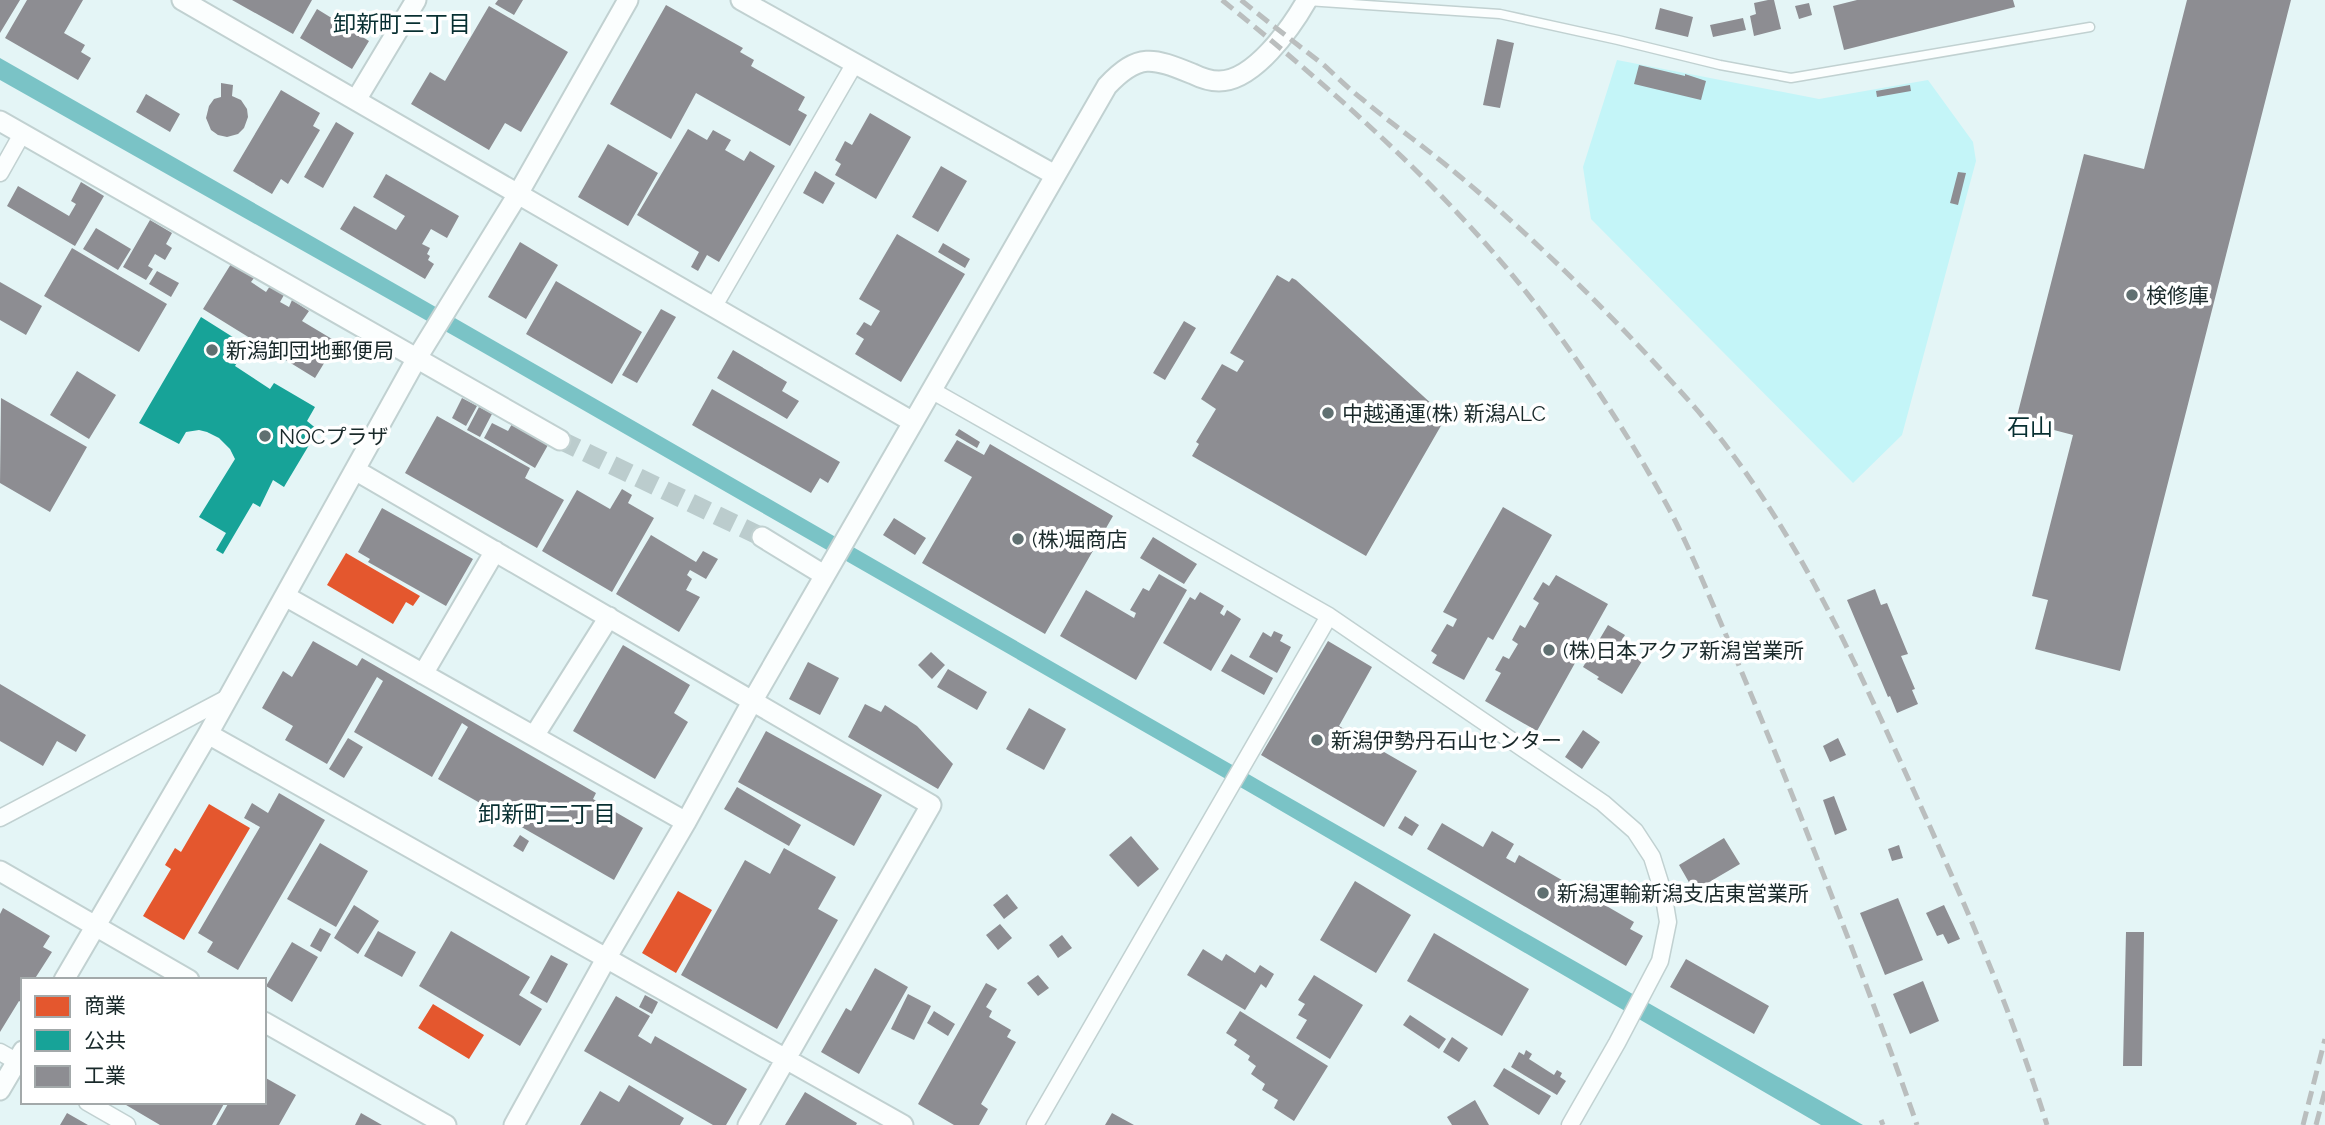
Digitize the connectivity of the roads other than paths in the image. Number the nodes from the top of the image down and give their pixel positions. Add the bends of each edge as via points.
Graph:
1 (182, 0) edge
2 (416, 0) edge
3 (628, 0) edge
4 (741, 0) edge
5 (1307, 1) edge
6 (2090, 27) dead end
7 (855, 63) junction
8 (356, 100) junction
9 (0, 121) edge
10 (22, 134) junction
11 (0, 173) edge
12 (1055, 175) junction
13 (518, 194) junction
14 (714, 306) junction
15 (417, 358) junction
16 (931, 390) junction
17 (913, 422) junction
18 (561, 440) tunnel mouth
19 (355, 470) junction
20 (762, 537) tunnel mouth
21 (495, 551) junction
22 (824, 575) junction
23 (285, 596) junction
24 (1329, 616) junction
25 (609, 617) junction
26 (423, 674) junction
27 (229, 697) junction
28 (752, 700) junction
29 (208, 734) junction
30 (534, 736) junction
31 (0, 818) edge
32 (686, 822) junction
33 (0, 871) edge
34 (95, 926) junction
35 (607, 957) junction
36 (65, 978) edge
37 (186, 978) edge
38 (266, 1023) edge
39 (16, 1057) edge
40 (785, 1060) junction
41 (0, 1090) edge
42 (90, 1104) edge
43 (127, 1125) edge
44 (446, 1125) edge
45 (513, 1125) edge
46 (748, 1125) edge
47 (904, 1125) edge
48 (1035, 1125) edge
49 (1570, 1125) edge

1 - 8 street
2 - 8 street
3 - 13 street
4 - 7 street
5 - 6 lane via 1500,14 1791,78
5 - 12 street via 1245,74 1218,81 1204,79 1158,60 1121,71 1107,86
7 - 12 street
7 - 14 street
8 - 13 street
9 - 10 street
10 - 11 street
10 - 15 street
12 - 16 street
13 - 14 street
13 - 15 street
14 - 17 street
15 - 18 street
15 - 19 street
16 - 17 street
16 - 24 street
17 - 22 street
19 - 21 street
19 - 23 street
20 - 22 street
21 - 25 street
21 - 26 street
22 - 28 street
23 - 26 street
23 - 27 street
24 - 48 street
24 - 49 street via 1603,803 1635,831 1652,857 1668,922 1660,961
25 - 28 street
25 - 30 street
26 - 30 street
27 - 29 street
27 - 31 street
28 - 32 street
28 - 40 street via 931,805
29 - 34 street
29 - 35 street
30 - 32 street
32 - 35 street
33 - 34 street
34 - 36 street
34 - 37 street
35 - 40 street
35 - 45 street
38 - 44 street
39 - 41 street
40 - 46 street
40 - 47 street
42 - 43 street

